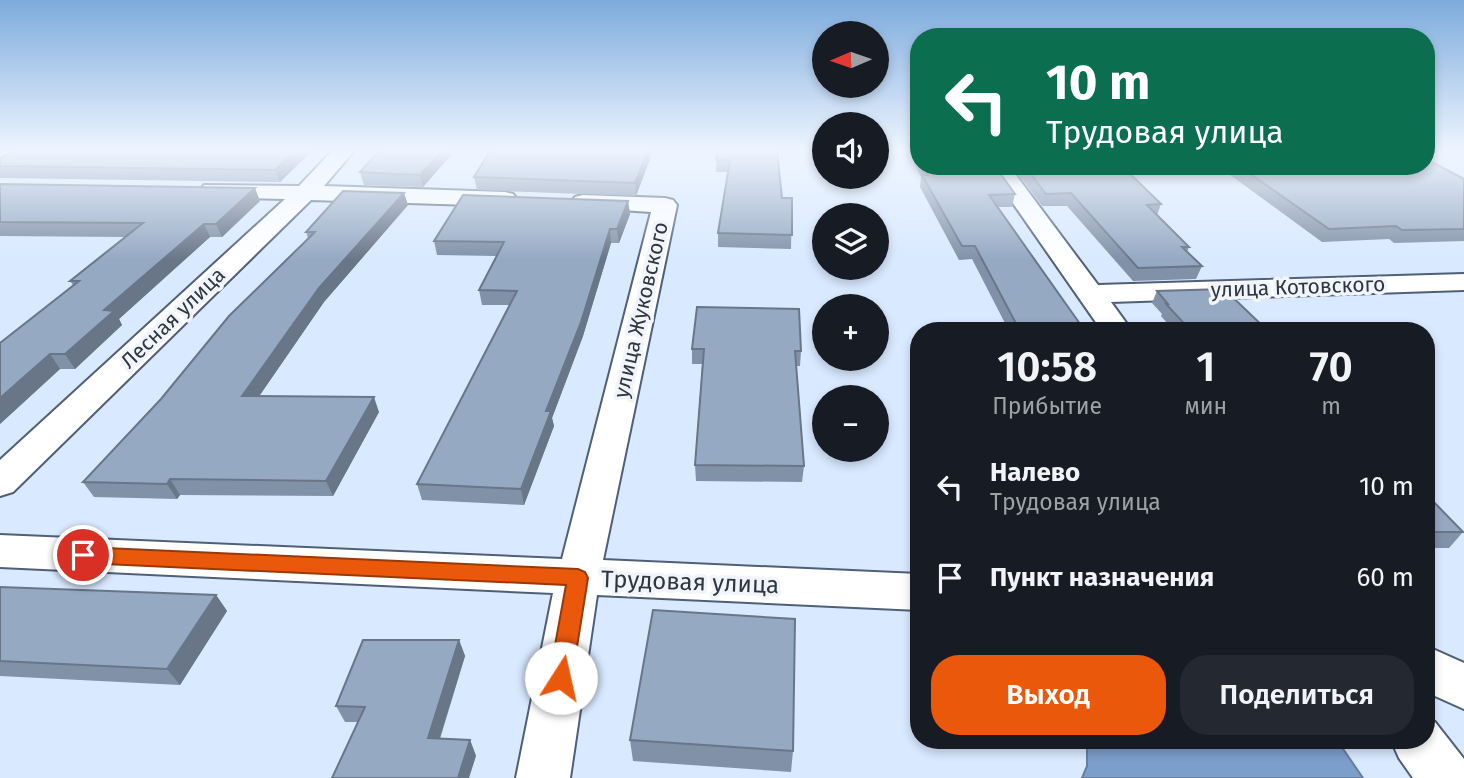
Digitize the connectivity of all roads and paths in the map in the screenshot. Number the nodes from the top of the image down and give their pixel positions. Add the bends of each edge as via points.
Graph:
1 (310, 187) edge
2 (1013, 187) edge
3 (195, 190) edge
4 (306, 192) junction
5 (1464, 282) edge
6 (1091, 294) junction
7 (1111, 322) edge
8 (0, 482) edge
9 (0, 551) edge
10 (578, 578) junction
11 (910, 592) edge
12 (1435, 672) edge
13 (1464, 687) edge
14 (1424, 749) edge
15 (543, 778) edge
16 (1446, 778) edge

1 - 4 street, Лесная улица
2 - 6 street
3 - 4 street, улица Жуковского
4 - 8 street, Лесная улица
4 - 10 street, улица Жуковского via 665,205
5 - 6 street, улица Котовского
6 - 7 street
9 - 10 street, Трудовая улица
10 - 11 street, Трудовая улица
10 - 15 street, улица Жуковского
12 - 13 street
14 - 16 street

